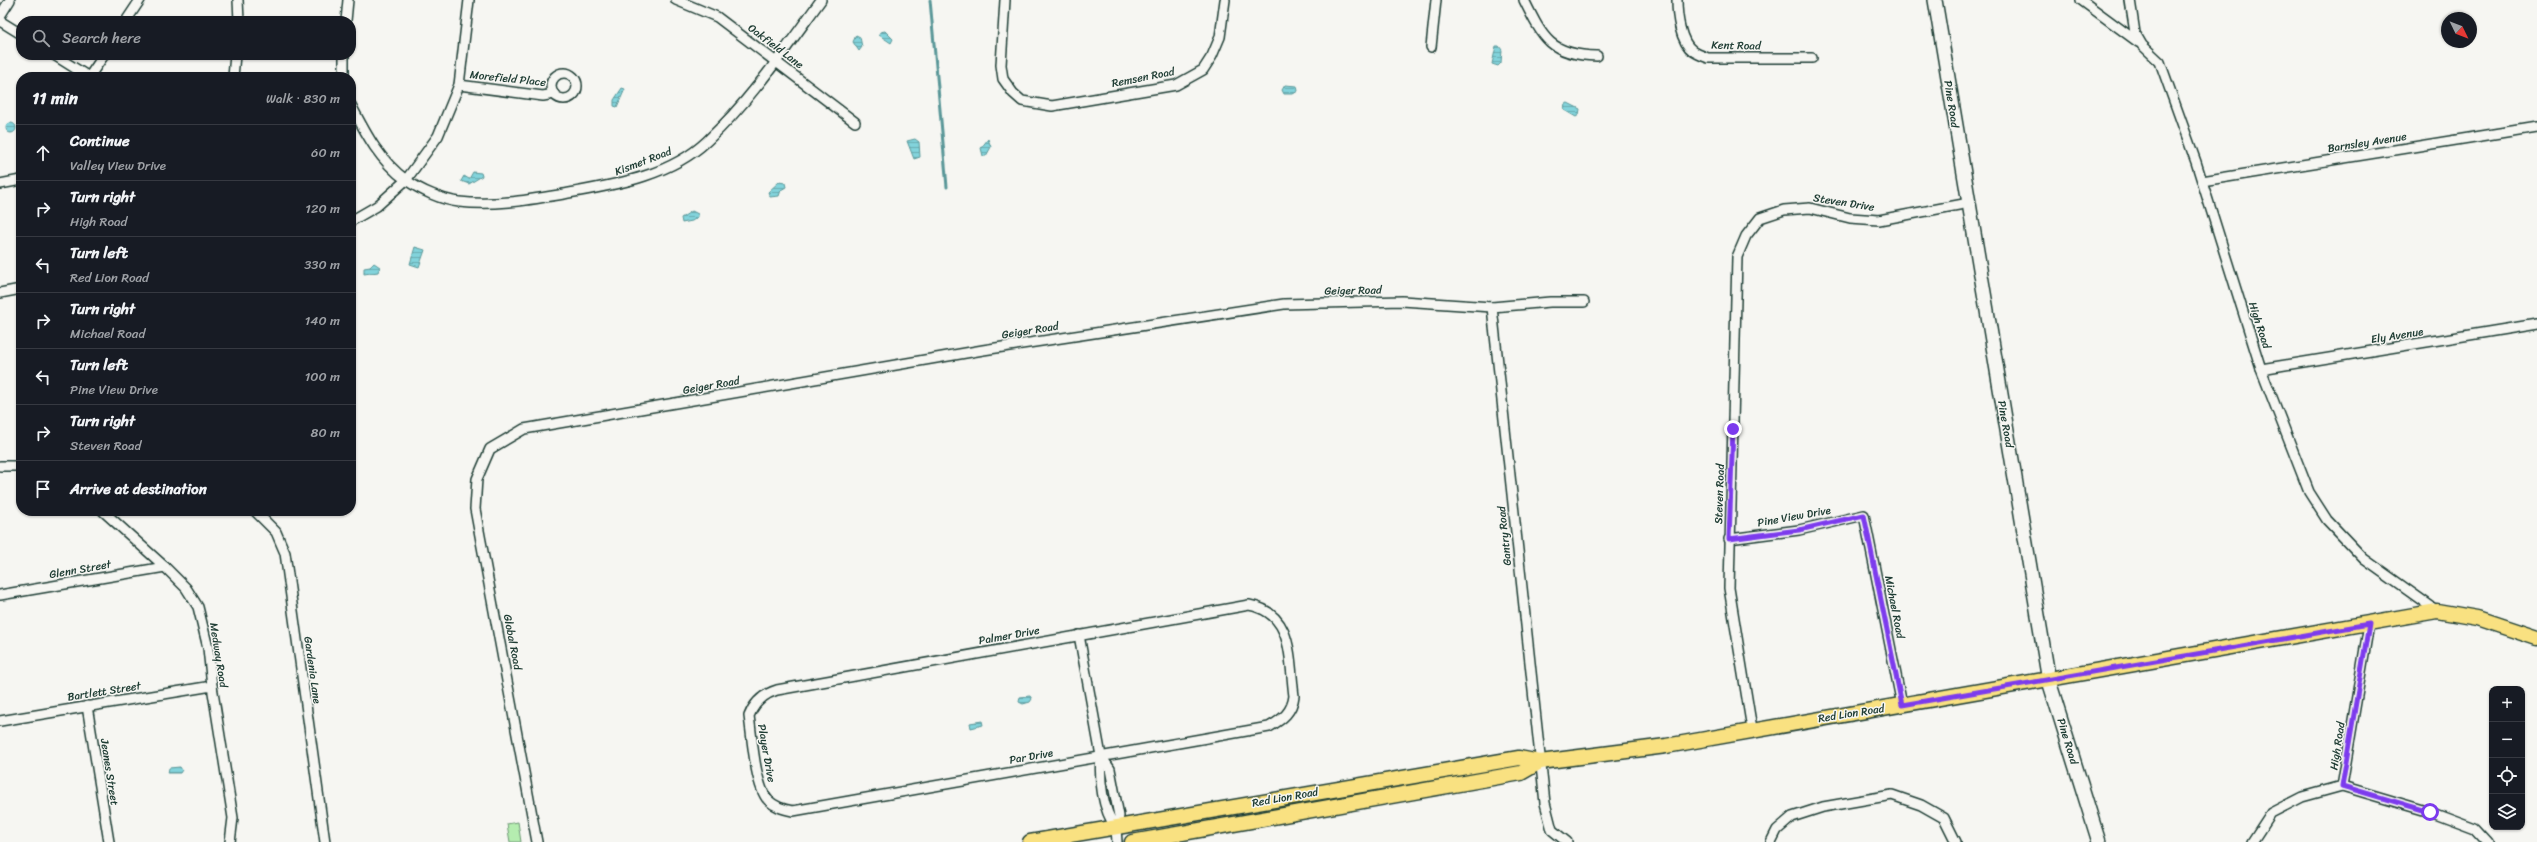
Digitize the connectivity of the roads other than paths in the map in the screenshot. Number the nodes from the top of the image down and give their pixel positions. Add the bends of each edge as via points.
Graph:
1 (10, 0) edge
2 (140, 0) edge
3 (238, 0) edge
4 (348, 0) edge
5 (469, 0) edge
6 (676, 0) edge
7 (821, 0) edge
8 (1005, 0) edge
9 (1225, 0) edge
10 (1436, 0) edge
11 (1524, 0) edge
12 (1677, 0) edge
13 (1935, 0) edge
14 (2081, 0) edge
15 (2130, 0) edge
16 (0, 16) edge
17 (129, 16) edge
18 (239, 16) edge
19 (346, 16) edge
20 (0, 21) edge
21 (16, 31) edge
22 (2142, 44) junction
23 (1431, 47) dead end
24 (1597, 56) dead end
25 (1812, 58) dead end
26 (62, 60) edge
27 (101, 60) edge
28 (235, 60) edge
29 (344, 60) edge
30 (776, 62) junction
31 (81, 72) edge
32 (92, 72) edge
33 (233, 72) edge
34 (344, 72) edge
35 (459, 85) junction
36 (554, 94) dead end
37 (356, 115) edge
38 (855, 122) dead end
39 (2537, 127) edge
40 (406, 180) junction
41 (16, 181) edge
42 (2202, 181) junction
43 (0, 184) edge
44 (1969, 203) junction
45 (356, 218) edge
46 (1737, 257) joint
47 (16, 290) edge
48 (0, 293) edge
49 (1584, 302) dead end
50 (1492, 307) junction
51 (2537, 324) edge
52 (2261, 369) junction
53 (490, 449) joint
54 (0, 466) edge
55 (16, 466) edge
56 (1864, 515) joint
57 (109, 516) edge
58 (260, 516) edge
59 (1729, 539) junction
60 (165, 567) junction
61 (0, 595) edge
62 (2437, 612) junction
63 (2369, 624) junction
64 (1079, 635) junction
65 (2537, 638) edge
66 (2049, 681) junction
67 (212, 686) junction
68 (758, 702) joint
69 (1902, 705) junction
70 (86, 706) junction
71 (1288, 714) joint
72 (0, 721) edge
73 (1752, 729) junction
74 (1101, 756) junction
75 (1540, 762) junction
76 (2342, 786) junction
77 (776, 806) joint
78 (1116, 828) junction
79 (109, 842) edge
80 (230, 842) edge
81 (325, 842) edge
82 (537, 842) edge
83 (1030, 842) edge
84 (1117, 842) edge
85 (1132, 842) edge
86 (1567, 842) edge
87 (1771, 842) edge
88 (1956, 842) edge
89 (2098, 842) edge
90 (2252, 842) edge
91 (2487, 842) edge

1 - 16 street
2 - 17 street
3 - 18 street
4 - 19 street
5 - 35 street
6 - 30 street, Oakfield Lane via 717,17
7 - 30 street, Kismet Road
8 - 9 street, Remsen Road via 1001,65 1003,79 1022,101 1052,106 1176,85 1203,70 1220,37
10 - 23 street
11 - 24 street via 1539,32 1556,47 1574,56
12 - 25 street, Kent Road via 1677,20 1692,51 1708,58
13 - 44 street, Pine Road
14 - 22 street
15 - 22 street, High Road via 2135,33
20 - 21 street
22 - 42 street, High Road via 2160,62
26 - 31 street
27 - 32 street
28 - 33 street
29 - 34 street
30 - 38 street, Oakfield Lane
30 - 40 street, Kismet Road via 706,142 674,163 626,183 503,204 458,202 432,194
35 - 36 street, Morefield Place via 543,96
35 - 40 street via 438,136
37 - 40 street, Kismet Road via 376,152
39 - 42 street, Barnsley Avenue
40 - 45 street via 377,206
41 - 43 street
42 - 52 street, High Road
44 - 46 street, Steven Drive via 1879,220 1850,218 1810,208 1784,210 1760,218 1746,236
44 - 66 street, Pine Road
46 - 59 street, Steven Road
47 - 48 street
49 - 50 street, Geiger Road
50 - 53 street, Geiger Road via 1402,301 1284,304 983,350 524,429
50 - 75 street, Gantry Road
51 - 52 street, Ely Avenue
52 - 62 street, High Road via 2309,492 2327,520 2364,559
53 - 82 street, Global Road via 476,479 475,509
54 - 55 street
56 - 59 street, Pine View Drive via 1799,530
56 - 69 street, Michael Road
57 - 60 street, Medway Road
58 - 81 street, Gardenia Lane via 276,532 285,554
59 - 73 street, Steven Road via 1728,588
60 - 61 street, Glenn Street
60 - 67 street, Medway Road via 186,588 198,607 208,648
62 - 63 main road, Red Lion Road
62 - 65 main road, Red Lion Road via 2477,618
63 - 66 main road, Red Lion Road
63 - 76 street, High Road
64 - 68 street, Palmer Drive via 777,690 766,694
64 - 71 street, Palmer Drive via 1249,605 1268,611 1279,620 1285,631 1294,696
64 - 74 street
66 - 69 main road, Red Lion Road
66 - 89 street, Pine Road
67 - 70 street, Bartlett Street
67 - 80 street, Medway Road via 233,818
68 - 77 street, Player Drive via 749,716 751,732 761,788 767,799
69 - 73 main road, Red Lion Road
70 - 72 street, Bartlett Street
70 - 79 street, Jeanes Street
71 - 74 street, Par Drive via 1269,727
73 - 75 main road, Red Lion Road via 1626,752
74 - 77 street, Par Drive via 793,811
74 - 78 street via 1099,772 1108,818
75 - 78 main road, Red Lion Road via 1519,758
75 - 85 main road, Red Lion Road via 1521,773
75 - 86 street, Gantry Road via 1545,803 1552,830
76 - 90 street, High Road via 2302,797 2272,813
76 - 91 street via 2430,812 2475,829
78 - 83 main road, Red Lion Road
78 - 84 street
87 - 88 street via 1777,830 1792,817 1823,807 1892,796 1922,805 1944,818

